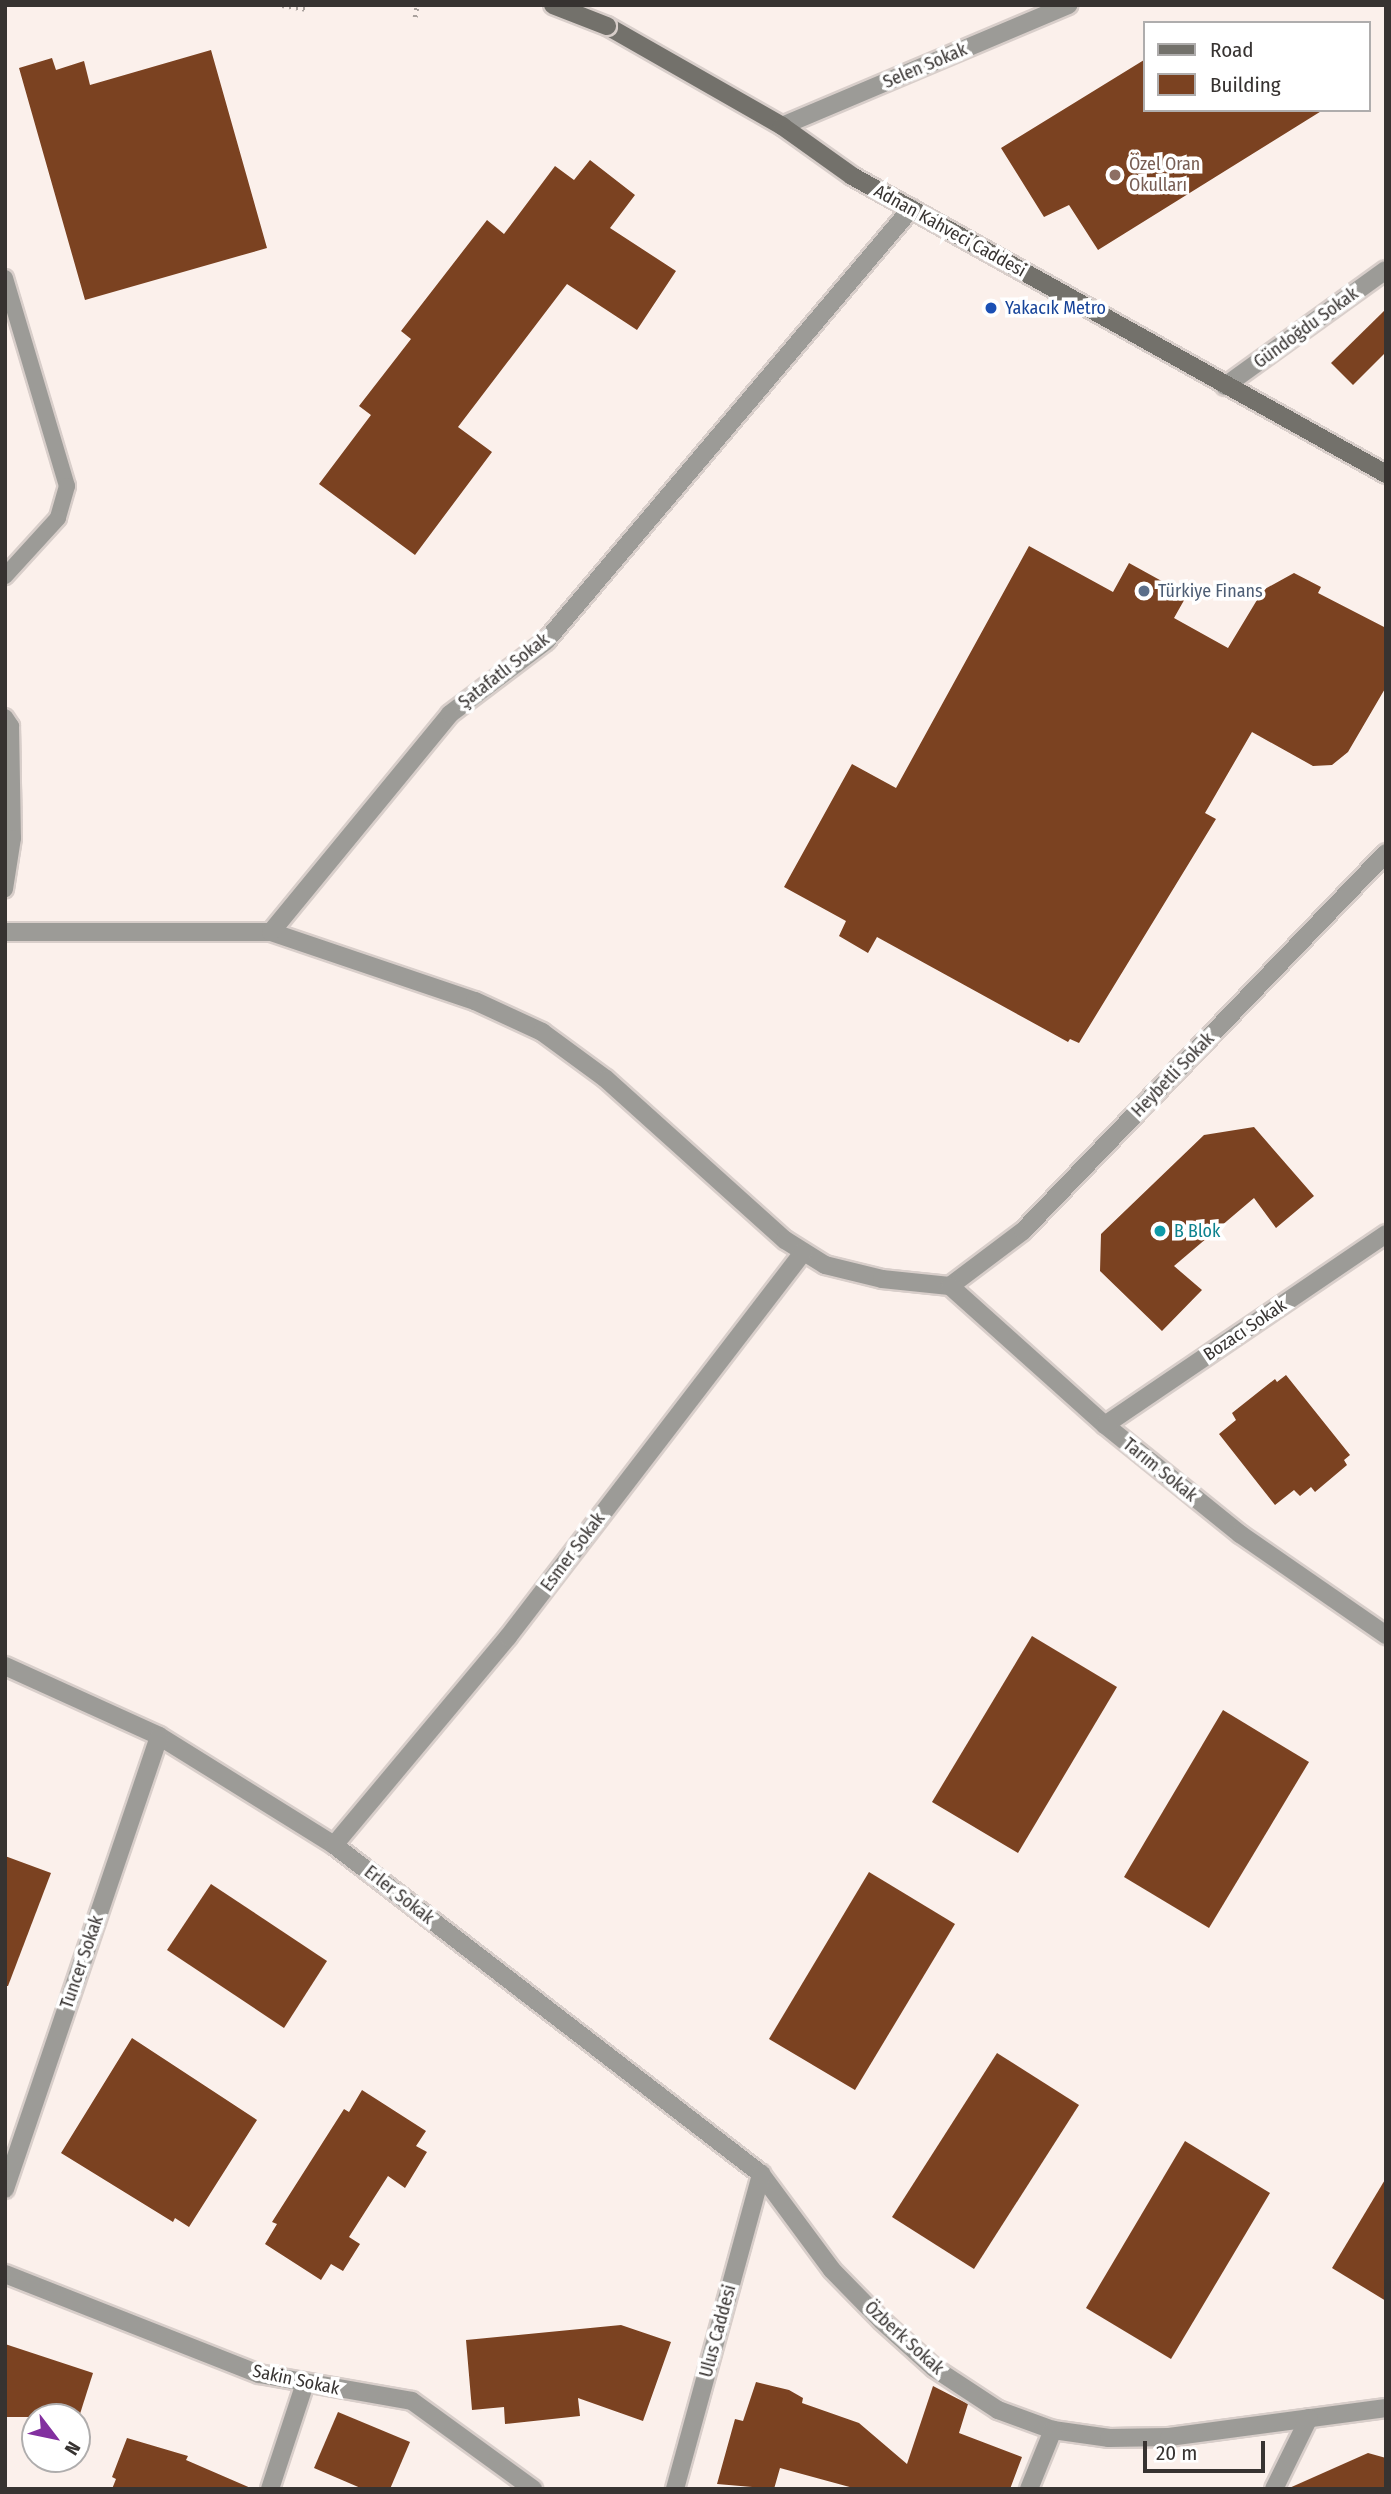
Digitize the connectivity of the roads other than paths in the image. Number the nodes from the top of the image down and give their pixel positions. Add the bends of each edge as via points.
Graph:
1 (553, 5) edge
2 (1069, 5) edge
3 (782, 126) junction
4 (911, 209) junction
5 (1386, 270) edge
6 (5, 278) edge
7 (1226, 386) junction
8 (1386, 474) edge
9 (8, 569) edge
10 (5, 717) edge
11 (1386, 853) edge
12 (5, 889) edge
13 (5, 932) edge
14 (271, 932) junction
15 (1386, 1234) edge
16 (803, 1252) junction
17 (950, 1286) junction
18 (1105, 1425) junction
19 (1386, 1635) edge
20 (5, 1666) edge
21 (159, 1735) junction
22 (334, 1845) junction
23 (761, 2174) junction
24 (5, 2189) edge
25 (5, 2274) edge
26 (305, 2383) junction
27 (1386, 2408) edge
28 (1309, 2418) junction
29 (1053, 2430) junction
30 (270, 2489) edge
31 (533, 2489) edge
32 (675, 2489) edge
33 (1029, 2489) edge
34 (1274, 2489) edge

1 - 3 main road, Adnan Kahveci Caddesi, bridge via 607,26
2 - 3 street, Selen Sokak
3 - 4 main road, Adnan Kahveci Caddesi via 852,176
4 - 7 main road, Adnan Kahveci Caddesi
4 - 14 street, Şatafatlı Sokak via 545,641 450,713
5 - 7 street, Gündoğdu Sokak
6 - 9 lane via 67,486 58,518
7 - 8 main road, Adnan Kahveci Caddesi
10 - 12 lane via 11,726 13,838
11 - 17 street, Heybetli Sokak via 1024,1231
13 - 14 street
14 - 16 street via 475,1001 542,1032 606,1079
15 - 18 street, Bozacı Sokak
16 - 17 street via 825,1265 882,1279
16 - 22 street, Esmer Sokak via 508,1637
17 - 18 street, Tarım Sokak
18 - 19 street, Tarım Sokak via 1240,1534
20 - 21 street, Erler Sokak
21 - 22 street, Erler Sokak
21 - 24 street, Tuncer Sokak
22 - 23 street, Erler Sokak
23 - 29 street, Özberk Sokak via 832,2270 934,2368 998,2410
23 - 32 street, Ulus Caddesi
25 - 26 street, Sakin Sokak via 259,2374
26 - 30 street
26 - 31 street, Sakin Sokak via 412,2401
27 - 28 street, Özberk Sokak
28 - 29 street, Özberk Sokak via 1169,2437 1109,2438
28 - 34 street
29 - 33 street

